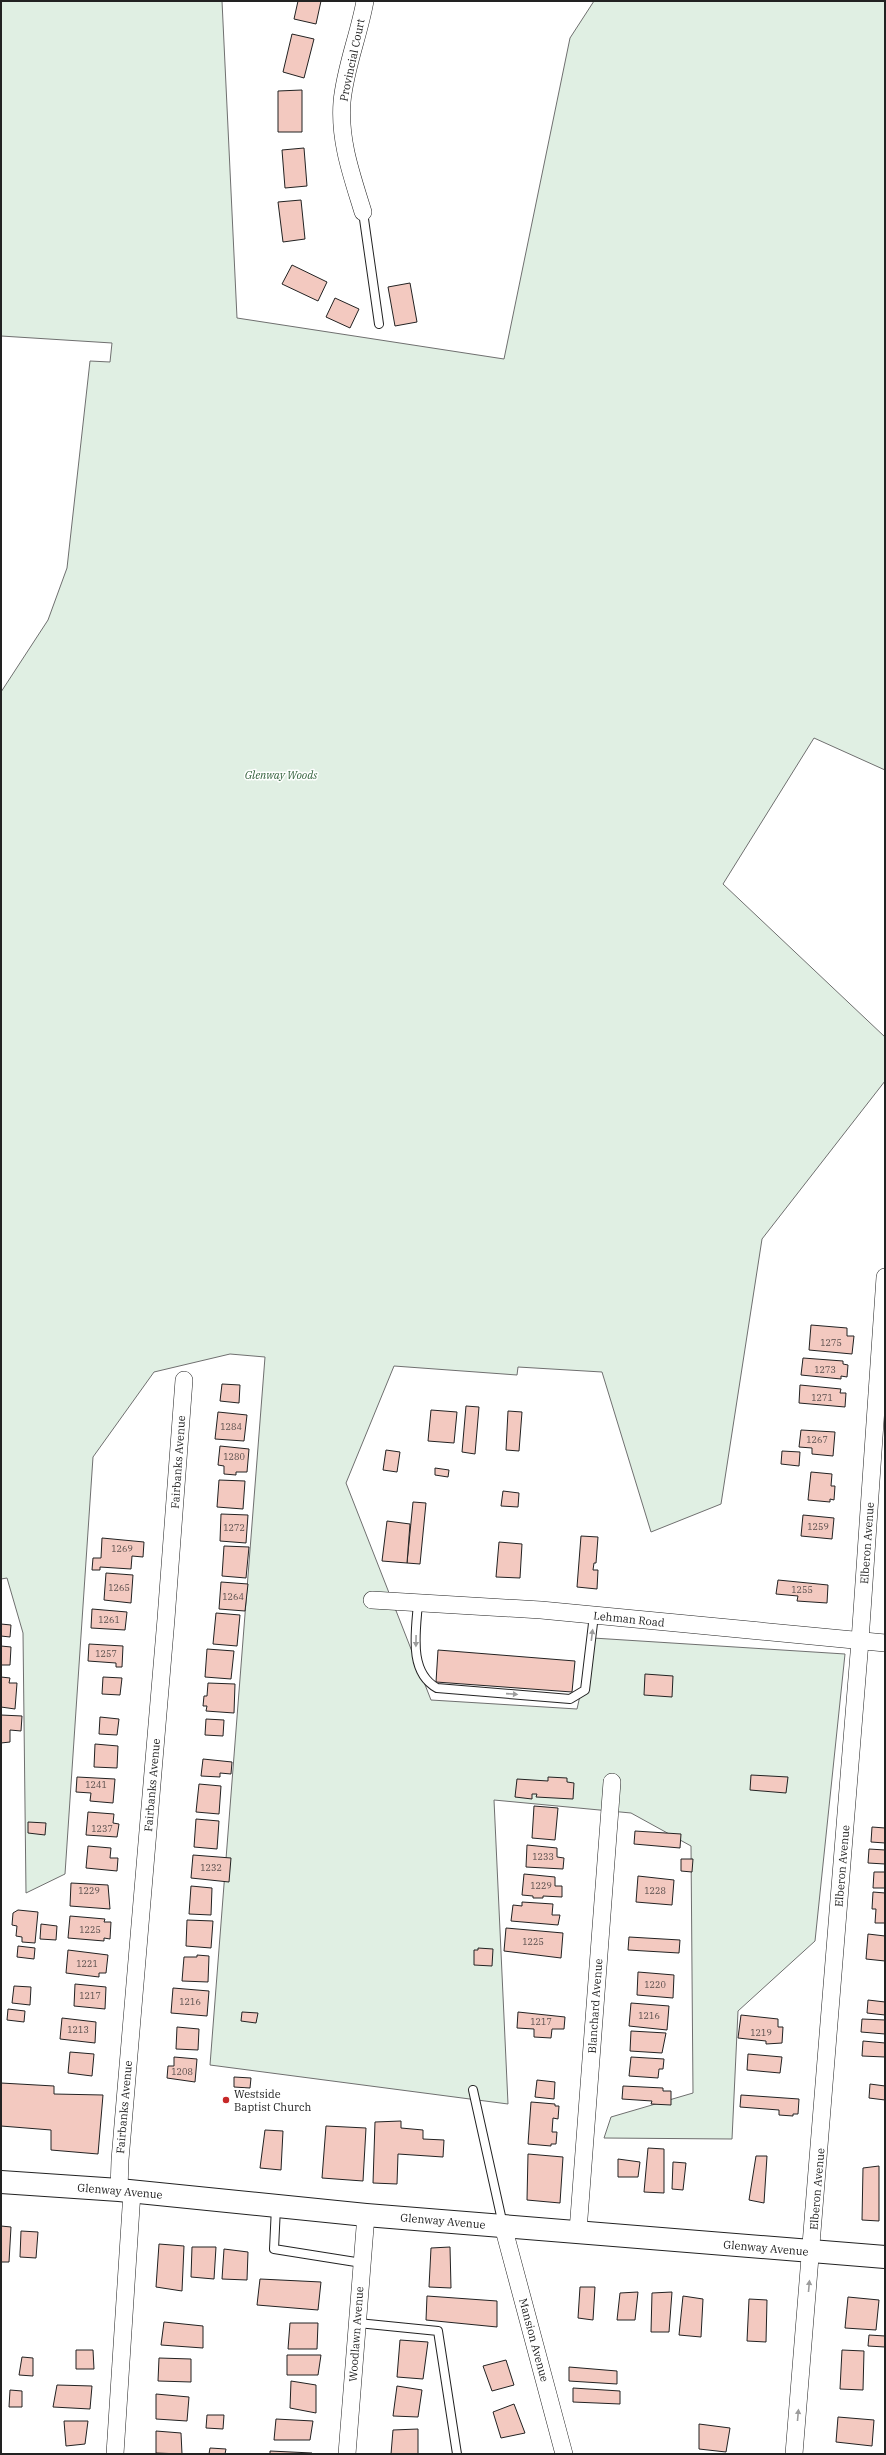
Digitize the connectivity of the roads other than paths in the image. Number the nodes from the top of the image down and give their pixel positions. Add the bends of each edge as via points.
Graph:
1 (365, 1) edge
2 (363, 212) joint
3 (379, 324) dead end
4 (885, 1277) edge
5 (184, 1380) dead end
6 (372, 1600) dead end
7 (418, 1603) junction
8 (594, 1615) junction
9 (860, 1641) junction
10 (885, 1643) edge
11 (612, 1782) dead end
12 (473, 2090) dead end
13 (1, 2182) edge
14 (126, 2191) junction
15 (276, 2206) junction
16 (366, 2215) junction
17 (503, 2226) junction
18 (578, 2230) junction
19 (812, 2252) junction
20 (885, 2257) edge
21 (362, 2263) junction
22 (358, 2324) junction
23 (115, 2454) edge
24 (347, 2454) edge
25 (457, 2454) edge
26 (564, 2454) edge
27 (794, 2454) edge

1 - 2 street, Provincial Court via 344,87 341,125 346,156
2 - 3 lane
4 - 9 street, Elberon Avenue
5 - 14 street, Fairbanks Avenue via 120,2160
6 - 7 street, Lehman Road
7 - 8 street, Lehman Road
7 -> 8 lane via 416,1648 422,1673 429,1684 438,1688 570,1699 585,1690
8 - 9 street, Lehman Road
9 - 10 street, Lehman Road
9 - 19 street, Elberon Avenue
11 - 18 street, Blanchard Avenue
12 - 17 lane
13 - 14 main road, Glenway Avenue
14 - 15 main road, Glenway Avenue
14 - 23 street, Fairbanks Avenue
15 - 16 main road, Glenway Avenue
15 - 21 lane via 274,2249
16 - 17 main road, Glenway Avenue
16 - 21 street, Woodlawn Avenue
17 - 18 main road, Glenway Avenue
17 - 26 street, Mansion Avenue
18 - 19 main road, Glenway Avenue
19 - 20 main road, Glenway Avenue
27 -> 19 street, Elberon Avenue
21 - 22 street, Woodlawn Avenue
22 - 24 street, Woodlawn Avenue
22 - 25 lane via 438,2331

